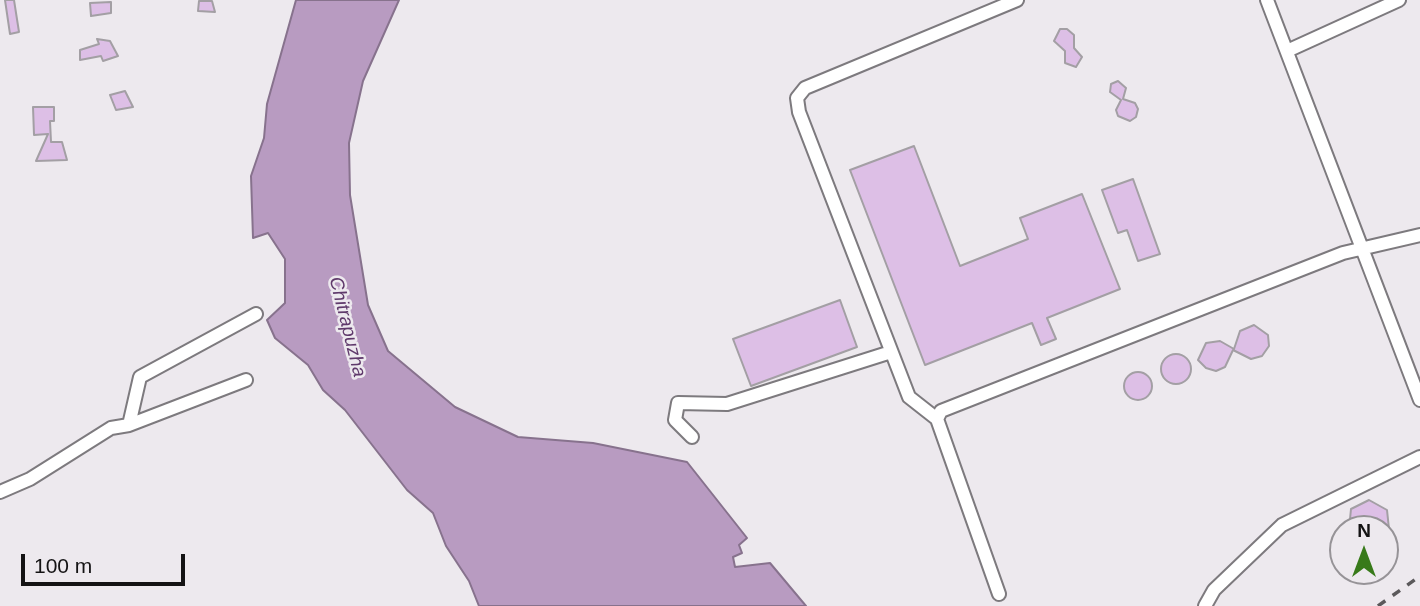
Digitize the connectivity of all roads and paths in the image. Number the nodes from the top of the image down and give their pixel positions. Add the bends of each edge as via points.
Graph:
1 (1017, 0) edge
2 (1267, 0) edge
3 (1399, 0) edge
4 (1287, 51) junction
5 (1420, 235) edge
6 (1362, 249) junction
7 (256, 314) dead end
8 (891, 352) junction
9 (246, 380) dead end
10 (1420, 400) edge
11 (937, 419) junction
12 (129, 425) junction
13 (692, 437) dead end
14 (1420, 457) edge
15 (0, 492) edge
16 (999, 594) dead end
17 (1205, 606) edge

1 - 8 street via 805,88 797,98
2 - 4 street
3 - 4 street
4 - 6 street
5 - 6 street
6 - 10 street
6 - 11 street via 941,411
7 - 12 street via 140,377
8 - 11 street via 909,397
8 - 13 street via 727,404 678,403 676,420
9 - 12 street
11 - 16 street
12 - 15 street via 111,428 30,479
14 - 17 street via 1282,525 1214,590

